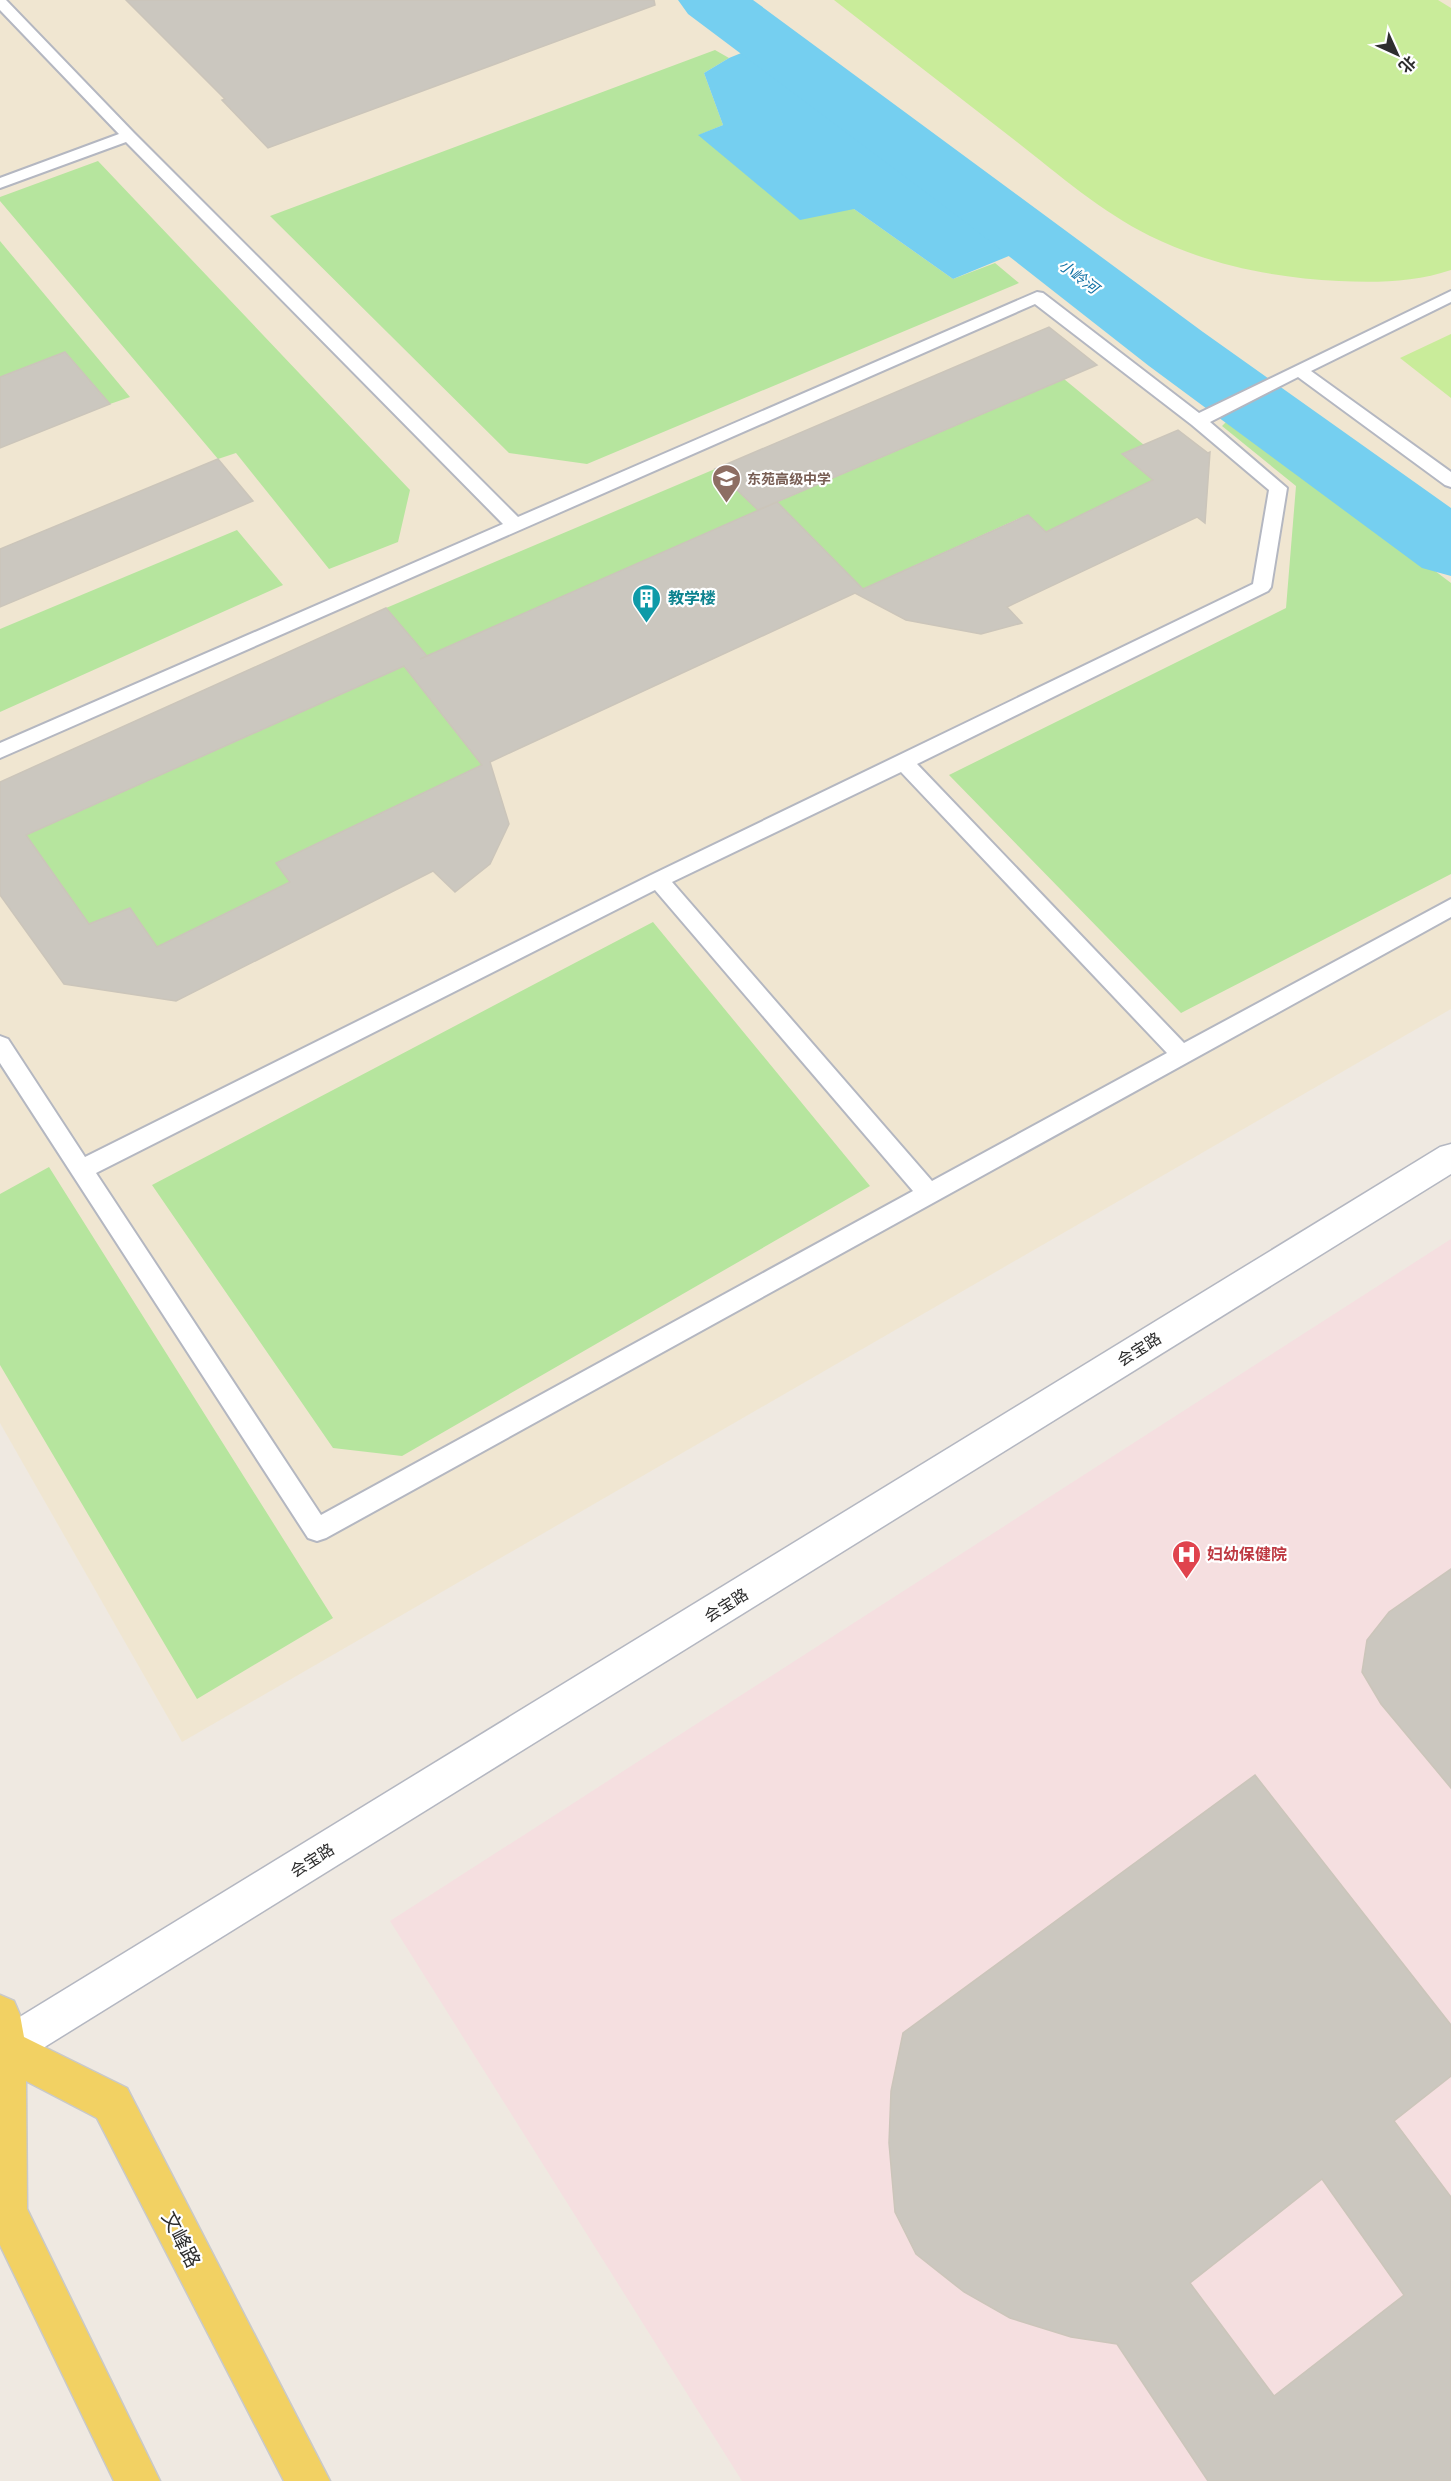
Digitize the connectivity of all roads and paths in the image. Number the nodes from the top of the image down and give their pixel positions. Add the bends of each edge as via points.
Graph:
1 (0, 2) edge
2 (129, 136) junction
3 (0, 183) edge
4 (1451, 296) edge
5 (1299, 370) junction
6 (1198, 421) junction
7 (1451, 481) edge
8 (515, 525) junction
9 (0, 751) edge
10 (904, 762) junction
11 (658, 880) junction
12 (1451, 907) edge
13 (0, 1045) edge
14 (1182, 1055) junction
15 (1451, 1157) edge
16 (81, 1170) junction
17 (929, 1194) junction
18 (1, 2040) edge
19 (138, 2481) edge
20 (308, 2481) edge

1 - 2 lane
2 - 3 lane
2 - 8 lane
4 - 5 lane
5 - 6 lane
5 - 7 lane
6 - 8 lane via 1037,297
6 - 10 lane via 1278,488 1262,587
8 - 9 lane
10 - 11 lane
10 - 14 lane
11 - 16 lane
11 - 17 lane
12 - 14 lane
13 - 16 lane
14 - 17 lane
15 - 18 street, 会宝路
16 - 17 lane via 317,1530
18 - 19 main road via 6,2211
18 - 20 main road, 文峰路 via 112,2103

